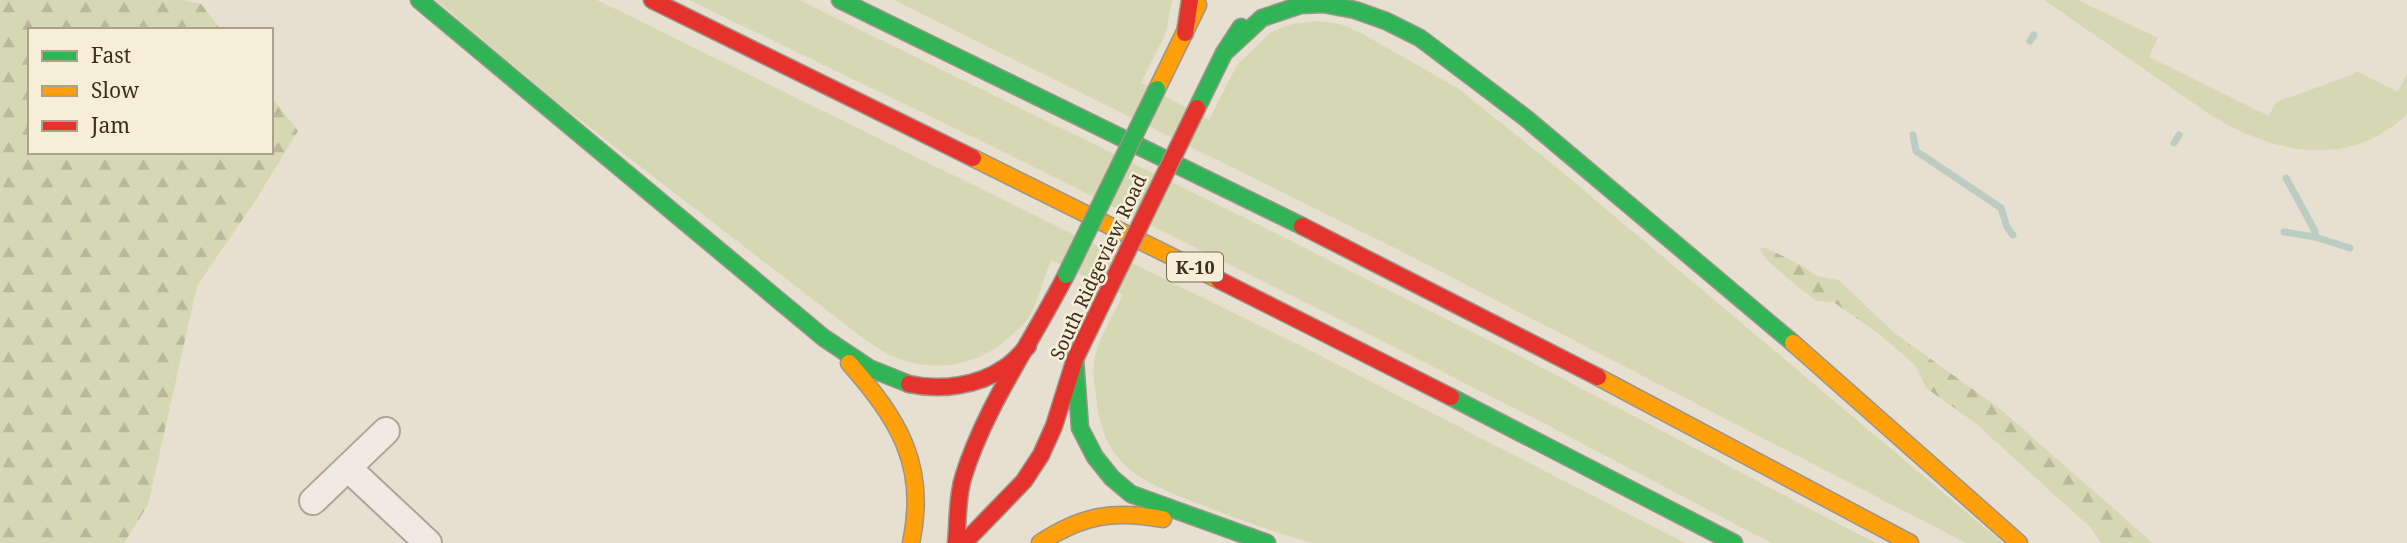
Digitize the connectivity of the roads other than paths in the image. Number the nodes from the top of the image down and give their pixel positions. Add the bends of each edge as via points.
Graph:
1 (419, 0) edge
2 (652, 0) edge
3 (840, 0) edge
4 (1190, 0) edge
5 (1200, 0) edge
6 (1260, 0) edge
7 (1387, 6) dead end
8 (1185, 33) junction
9 (1420, 38) junction
10 (1224, 52) junction
11 (812, 328) junction
12 (1028, 346) junction
13 (1075, 359) junction
14 (386, 430) dead end
15 (349, 469) junction
16 (313, 501) dead end
17 (428, 543) edge
18 (911, 543) edge
19 (956, 543) edge
20 (964, 543) edge
21 (1040, 543) edge
22 (1265, 543) edge
23 (1734, 543) edge
24 (1910, 543) edge
25 (2019, 543) edge

1 - 11 main road
2 - 23 main road, K-10 via 1346,342
3 - 24 main road via 1319,234
4 - 8 main road
5 - 8 main road, South Ridgeview Road
6 - 10 main road, South Ridgeview Road
7 - 9 main road
8 - 12 main road, South Ridgeview Road, bridge
9 - 10 main road via 1355,10 1301,5 1262,18
9 - 25 main road via 1527,118 1749,304
10 - 13 main road, South Ridgeview Road, bridge
11 - 12 main road via 855,359 913,385 957,385 982,378 1004,368
11 - 18 main road via 850,364 903,438 916,481
12 - 19 main road, South Ridgeview Road via 970,457 962,481
13 - 20 main road, South Ridgeview Road via 1041,455 1024,481
13 - 22 main road via 1080,428 1112,478 1131,494
14 - 15 street
15 - 16 street
15 - 17 street
21 - 22 main road via 1084,518 1122,513

